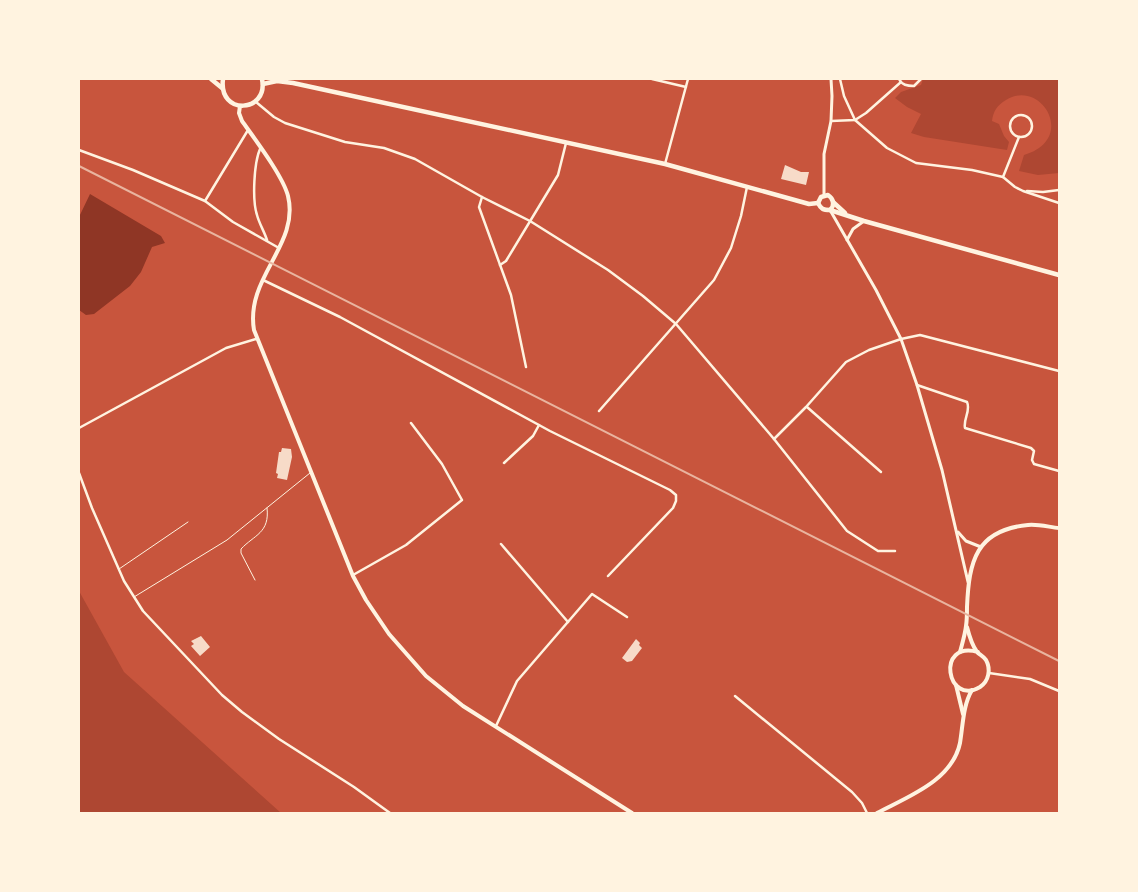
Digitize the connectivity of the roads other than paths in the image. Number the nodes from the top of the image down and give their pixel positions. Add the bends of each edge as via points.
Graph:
1 (211, 79) edge
2 (223, 79) edge
3 (652, 79) edge
4 (688, 79) edge
5 (831, 79) edge
6 (840, 79) edge
7 (899, 79) edge
8 (921, 79) edge
9 (263, 82) edge
10 (901, 82) junction
11 (686, 87) junction
12 (222, 88) junction
13 (256, 102) junction
14 (240, 106) junction
15 (856, 120) junction
16 (831, 121) junction
17 (248, 130) junction
18 (1019, 137) junction
19 (566, 143) junction
20 (260, 149) junction
21 (79, 150) edge
22 (665, 164) junction
23 (1004, 177) junction
24 (747, 187) junction
25 (1059, 190) edge
26 (1024, 191) junction
27 (824, 195) junction
28 (482, 197) junction
29 (206, 201) junction
30 (833, 202) junction
31 (818, 203) junction
32 (1059, 203) edge
33 (830, 210) junction
34 (850, 216) junction
35 (530, 221) junction
36 (864, 221) junction
37 (847, 241) junction
38 (268, 242) junction
39 (279, 248) junction
40 (500, 265) junction
41 (1059, 275) edge
42 (262, 280) junction
43 (676, 324) junction
44 (256, 339) junction
45 (901, 339) junction
46 (526, 368) dead end
47 (1059, 371) edge
48 (917, 385) junction
49 (806, 407) junction
50 (599, 411) dead end
51 (411, 423) dead end
52 (539, 425) junction
53 (79, 428) edge
54 (774, 439) junction
55 (504, 463) dead end
56 (1059, 471) edge
57 (311, 472) junction
58 (881, 472) dead end
59 (79, 473) edge
60 (266, 507) junction
61 (188, 522) dead end
62 (1059, 528) edge
63 (957, 531) junction
64 (501, 544) dead end
65 (981, 546) junction
66 (895, 551) dead end
67 (119, 569) junction
68 (353, 576) junction
69 (608, 576) dead end
70 (256, 580) dead end
71 (969, 583) junction
72 (134, 598) junction
73 (627, 617) dead end
74 (568, 622) junction
75 (966, 625) junction
76 (960, 652) junction
77 (978, 652) junction
78 (989, 673) junction
79 (956, 685) junction
80 (972, 690) junction
81 (1059, 691) edge
82 (735, 696) dead end
83 (964, 716) junction
84 (496, 728) junction
85 (390, 813) edge
86 (632, 813) edge
87 (867, 813) edge
88 (876, 813) edge

1 - 12 main road
2 - 12 main road
3 - 11 street
4 - 11 street
5 - 16 street
6 - 15 street
7 - 10 street
8 - 10 street via 914,86
9 - 13 main road
9 - 19 main road via 294,83
10 - 15 street
11 - 22 street
12 - 14 main road via 227,99
13 - 14 main road
13 - 28 street via 285,123 415,159
14 - 17 main road via 240,116
15 - 16 street
15 - 23 street via 887,148 916,163
16 - 27 street via 824,154
17 - 20 main road
17 - 29 street
18 - 18 street via 1011,131 1011,121 1025,114 1032,121 1032,132
18 - 23 street
19 - 22 main road
19 - 35 street via 558,176
20 - 38 street via 255,209
20 - 39 main road via 282,181 288,196 288,227
21 - 29 street
22 - 24 main road
23 - 26 street
24 - 31 main road via 810,204
24 - 43 street via 731,248 714,280
25 - 26 street
26 - 32 street
27 - 30 main road via 831,197
27 - 31 main road
28 - 35 street
28 - 40 street via 479,207
29 - 38 street via 233,222
30 - 33 main road
30 - 34 main road
31 - 33 main road via 820,209
33 - 34 main road
33 - 37 street
34 - 36 main road
35 - 40 street via 506,261
35 - 43 street via 608,270
36 - 37 street via 853,229
36 - 41 main road
37 - 45 street
38 - 39 street
39 - 42 main road
40 - 46 street via 511,295
42 - 44 main road via 253,307
42 - 52 street via 340,317
43 - 50 street
43 - 54 street
44 - 53 street via 226,348
44 - 57 main road
45 - 47 street via 920,335
45 - 48 street
45 - 49 street via 846,362
48 - 56 street via 965,400 969,406 965,428 1031,448 1034,464
48 - 63 street
49 - 54 street
49 - 58 street
51 - 68 street via 442,464 462,500 406,545
52 - 55 street via 533,436
52 - 69 street via 676,495 673,508
54 - 66 street via 847,531 878,552
57 - 60 lane
57 - 68 main road
59 - 67 street
60 - 70 lane via 262,533 241,549
60 - 72 lane via 227,540
61 - 67 lane
62 - 65 main road via 1030,525 1014,528 993,536
63 - 65 street via 966,541
63 - 71 street
64 - 74 street
65 - 71 main road via 972,563
67 - 72 street
68 - 84 main road via 374,614 412,661 450,697
71 - 75 main road
72 - 85 street via 229,701 279,739
73 - 74 street via 592,594
74 - 84 street via 517,680
75 - 76 main road
75 - 77 main road
76 - 77 main road
76 - 79 main road via 949,668
77 - 78 main road via 987,661
78 - 80 main road via 983,684
78 - 81 street via 1030,679
79 - 80 main road
79 - 83 main road
80 - 83 main road
82 - 87 street via 852,792
83 - 88 main road via 958,749 940,777
84 - 86 main road

